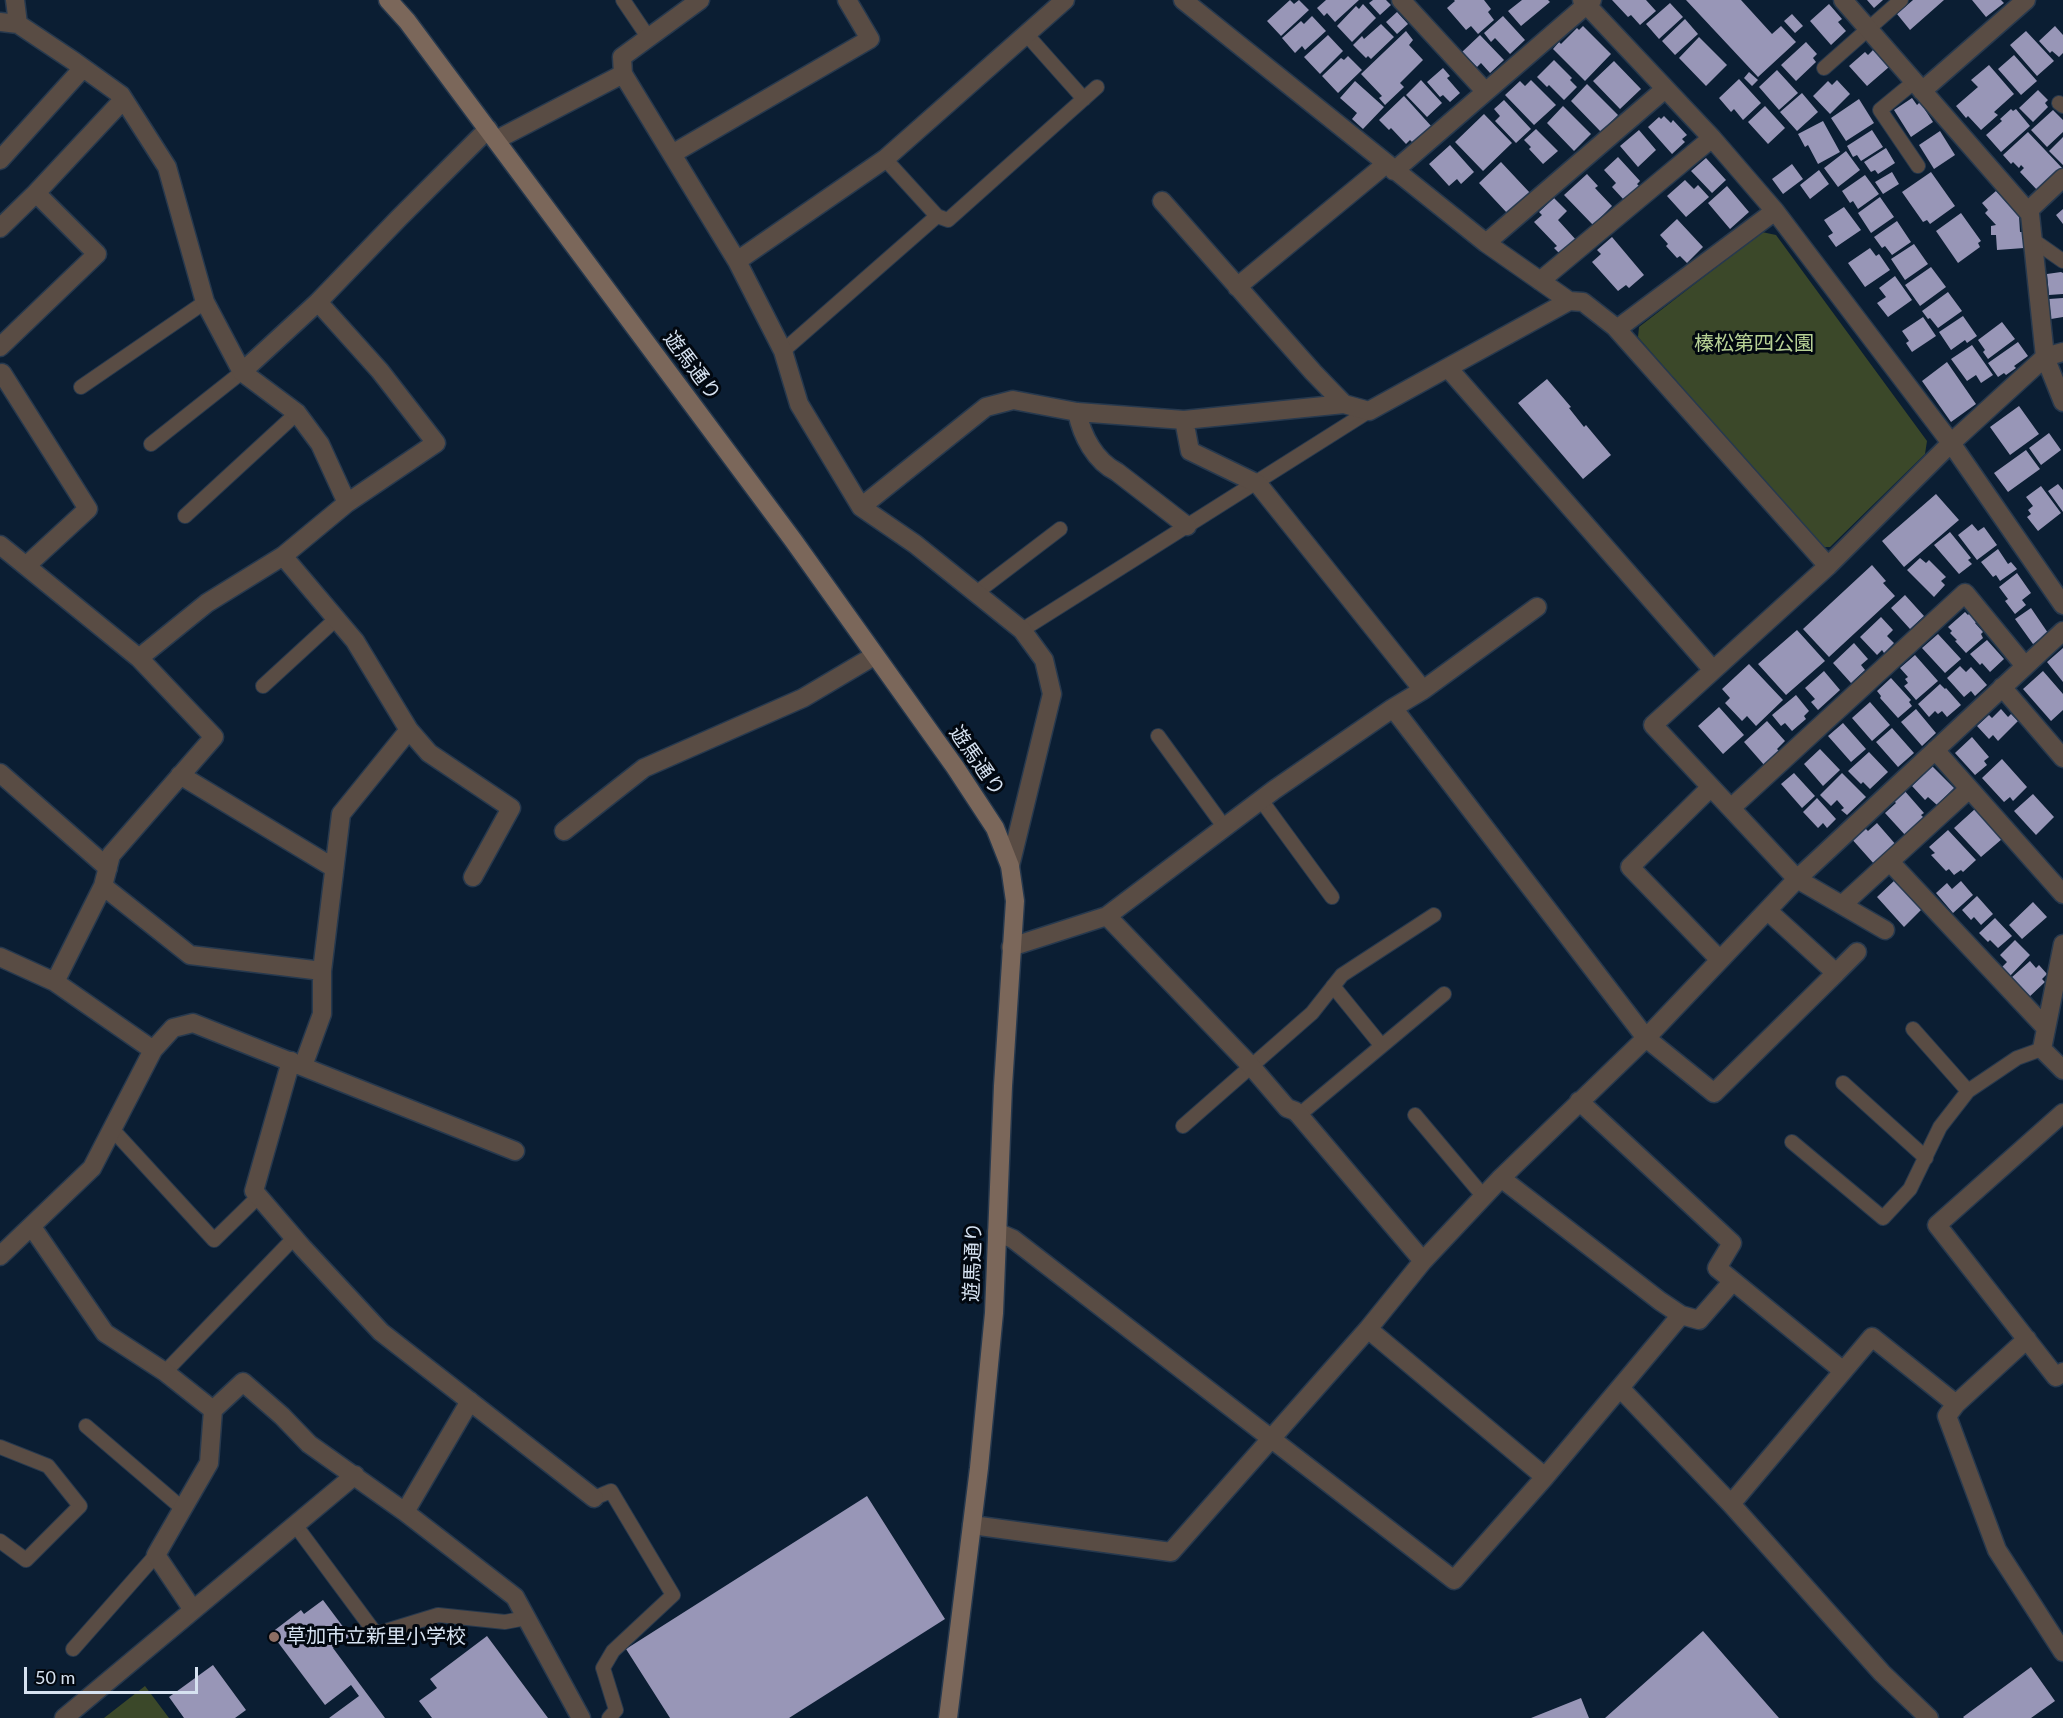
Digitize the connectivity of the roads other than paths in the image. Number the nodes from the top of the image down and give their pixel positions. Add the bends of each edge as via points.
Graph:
1 (15, 0) edge
2 (388, 0) edge
3 (623, 0) edge
4 (700, 0) edge
5 (847, 0) edge
6 (1065, 0) edge
7 (1183, 0) edge
8 (1401, 0) edge
9 (1843, 0) edge
10 (1901, 0) edge
11 (2026, 0) edge
12 (1587, 2) edge
13 (9, 23) edge
14 (1867, 28) junction
15 (1027, 35) junction
16 (648, 37) junction
17 (83, 68) junction
18 (1824, 68) dead end
19 (623, 74) junction
20 (1097, 87) dead end
21 (1918, 87) junction
22 (1665, 89) junction
23 (1485, 90) junction
24 (1084, 99) junction
25 (123, 100) junction
26 (492, 135) junction
27 (1712, 138) junction
28 (672, 154) junction
29 (0, 159) edge
30 (885, 159) junction
31 (1918, 166) dead end
32 (1390, 168) junction
33 (2063, 178) edge
34 (36, 193) junction
35 (1162, 201) dead end
36 (1775, 211) junction
37 (2028, 211) junction
38 (937, 216) junction
39 (0, 228) edge
40 (2033, 240) junction
41 (1486, 243) junction
42 (737, 261) junction
43 (2063, 261) edge
44 (1540, 281) junction
45 (1237, 287) junction
46 (1569, 301) junction
47 (205, 302) junction
48 (318, 302) junction
49 (1617, 329) junction
50 (0, 347) edge
51 (783, 351) junction
52 (2063, 352) edge
53 (2045, 357) junction
54 (1449, 368) junction
55 (1, 370) edge
56 (242, 372) junction
57 (81, 387) dead end
58 (2063, 402) edge
59 (1344, 404) junction
60 (1369, 411) junction
61 (1077, 412) junction
62 (297, 413) junction
63 (1184, 420) junction
64 (1951, 443) junction
65 (151, 444) dead end
66 (1255, 482) junction
67 (347, 503) junction
68 (861, 507) junction
69 (185, 516) dead end
70 (1187, 526) junction
71 (1060, 529) dead end
72 (0, 545) edge
73 (283, 556) junction
74 (26, 566) junction
75 (1828, 566) junction
76 (976, 593) junction
77 (2063, 605) edge
78 (1537, 607) dead end
79 (336, 619) junction
80 (1022, 630) junction
81 (2063, 631) edge
82 (874, 656) junction
83 (139, 658) junction
84 (2025, 666) junction
85 (1713, 670) junction
86 (263, 686) dead end
87 (2002, 687) junction
88 (1423, 690) junction
89 (1393, 708) junction
90 (409, 730) junction
91 (1158, 736) dead end
92 (1935, 750) junction
93 (2063, 758) edge
94 (0, 773) edge
95 (180, 775) junction
96 (1711, 787) junction
97 (1970, 789) junction
98 (1261, 800) junction
99 (1731, 808) junction
100 (1225, 828) junction
101 (564, 831) dead end
102 (1890, 862) junction
103 (1010, 866) junction
104 (334, 868) junction
105 (106, 877) junction
106 (473, 877) dead end
107 (1797, 879) junction
108 (2063, 894) edge
109 (1332, 897) dead end
110 (1842, 905) junction
111 (1768, 911) junction
112 (1434, 915) dead end
113 (1107, 916) junction
114 (1885, 930) dead end
115 (2063, 944) edge
116 (1011, 947) junction
117 (1857, 952) dead end
118 (0, 957) edge
119 (1720, 960) junction
120 (322, 971) junction
121 (1836, 973) junction
122 (55, 982) junction
123 (1333, 986) junction
124 (1444, 994) dead end
125 (2046, 1028) junction
126 (1913, 1029) dead end
127 (1646, 1038) junction
128 (1381, 1045) junction
129 (2042, 1049) junction
130 (153, 1050) junction
131 (297, 1064) junction
132 (1251, 1066) junction
133 (2063, 1070) edge
134 (1843, 1083) dead end
135 (1968, 1091) junction
136 (1579, 1101) junction
137 (2063, 1113) edge
138 (1299, 1114) junction
139 (1415, 1115) dead end
140 (1183, 1126) dead end
141 (112, 1129) junction
142 (1792, 1142) dead end
143 (515, 1151) dead end
144 (1926, 1158) junction
145 (1501, 1178) junction
146 (259, 1196) junction
147 (1484, 1197) junction
148 (32, 1227) junction
149 (997, 1232) junction
150 (294, 1238) junction
151 (0, 1256) edge
152 (1423, 1261) junction
153 (1733, 1281) junction
154 (1681, 1315) junction
155 (1368, 1329) junction
156 (2027, 1339) junction
157 (1842, 1370) junction
158 (165, 1372) junction
159 (2063, 1372) edge
160 (1620, 1388) junction
161 (470, 1401) junction
162 (1956, 1404) junction
163 (213, 1410) junction
164 (86, 1426) dead end
165 (1271, 1437) junction
166 (0, 1447) edge
167 (355, 1475) junction
168 (1545, 1477) junction
169 (594, 1498) joint
170 (1731, 1504) junction
171 (183, 1509) junction
172 (405, 1512) junction
173 (972, 1524) junction
174 (297, 1526) junction
175 (0, 1541) edge
176 (156, 1555) junction
177 (193, 1610) junction
178 (526, 1618) junction
179 (73, 1649) dead end
180 (2063, 1653) edge
181 (64, 1718) edge
182 (581, 1718) edge
183 (609, 1718) edge
184 (948, 1718) edge
185 (1929, 1718) edge

1 - 13 street
2 - 26 street, 遊馬通り
3 - 16 lane
4 - 16 street
5 - 28 street via 870,39
6 - 15 street
7 - 32 street
8 - 23 street
9 - 14 street
10 - 14 lane
11 - 21 street
12 - 22 street
12 - 23 street
13 - 17 street
14 - 18 lane
14 - 21 street
15 - 24 lane
15 - 30 street
16 - 19 street via 622,57
17 - 25 street
17 - 29 street
19 - 26 street
19 - 28 street
20 - 24 lane
21 - 31 lane via 1880,110
21 - 37 street
22 - 27 street
22 - 41 street
23 - 32 street
24 - 38 lane via 948,220
25 - 34 street
25 - 47 street via 167,167
26 - 48 street via 398,219
26 - 82 street, 遊馬通り via 793,540
27 - 36 street
27 - 44 street
28 - 42 street
30 - 38 lane
30 - 42 street
32 - 41 street
32 - 45 street
33 - 37 street
34 - 39 street
34 - 50 street via 97,254
35 - 45 street
36 - 49 street
36 - 64 street
37 - 40 street
38 - 51 lane
40 - 43 lane
40 - 53 street
41 - 44 street
42 - 51 street
44 - 46 street
45 - 59 street
46 - 49 street via 1583,302
46 - 54 street
47 - 56 street
47 - 57 lane
48 - 56 street
48 - 67 street via 380,371 436,443
49 - 75 street
51 - 68 street via 800,404
52 - 53 street
53 - 58 street
53 - 64 street
54 - 60 street
54 - 85 street
55 - 74 street via 88,509
56 - 62 street
56 - 65 lane
59 - 60 street
59 - 63 street
60 - 66 lane
61 - 63 street
61 - 68 street via 1013,400 987,407
61 - 70 street via 1081,431 1105,466
62 - 67 street via 320,444
62 - 69 lane
63 - 66 street via 1190,451
64 - 75 street
64 - 77 street
66 - 70 lane
66 - 88 street
67 - 73 street
68 - 76 street
70 - 80 lane
71 - 76 lane
72 - 74 street
73 - 79 street
73 - 83 street via 207,603
74 - 83 street
75 - 85 street
76 - 80 street
78 - 88 street
79 - 86 lane
79 - 90 street via 355,641
80 - 103 street via 1044,660 1052,694
81 - 84 street
82 - 101 street via 803,698 644,768
82 - 103 street, 遊馬通り via 995,828
83 - 95 street via 214,737
84 - 87 street
84 - 99 street via 1965,593
85 - 96 street via 1653,725
87 - 92 street
87 - 93 street
88 - 89 street
89 - 98 street
89 - 127 street
90 - 104 street via 341,814
90 - 106 street via 429,753 511,808
91 - 100 lane
92 - 97 street
92 - 107 street
94 - 105 street
95 - 104 street
95 - 105 street via 111,855
96 - 99 street
96 - 119 street via 1630,867
97 - 102 street
97 - 108 street
98 - 100 street
98 - 109 lane
99 - 107 street
100 - 113 street
102 - 110 street
102 - 125 street
103 - 116 street, 遊馬通り via 1015,900
104 - 120 street
105 - 120 street via 190,955
105 - 122 street
107 - 110 street
107 - 111 street
110 - 114 street
111 - 119 street
111 - 121 street
112 - 123 lane via 1342,975
113 - 116 street
113 - 132 street
115 - 125 street
116 - 149 street, 遊馬通り
117 - 121 street
118 - 122 street
119 - 127 street
120 - 131 street via 322,1014
121 - 127 street via 1714,1093
122 - 130 street
123 - 128 lane
123 - 132 lane via 1312,1013
124 - 128 lane
125 - 129 street
126 - 135 lane
127 - 136 street
128 - 138 lane
129 - 133 street
129 - 135 lane via 2017,1058
130 - 131 street via 173,1028 193,1023
130 - 141 street
131 - 143 street
131 - 146 street via 254,1191
132 - 138 street via 1287,1108
132 - 140 lane
134 - 144 lane
135 - 144 lane via 1940,1127
136 - 145 street
136 - 153 street via 1732,1243 1717,1268
137 - 156 street via 1937,1225
138 - 152 street
139 - 147 lane
141 - 146 lane via 214,1240
141 - 148 street via 92,1168
142 - 144 lane via 1883,1218 1910,1189
145 - 147 street
145 - 154 street
146 - 150 street
147 - 152 street
148 - 151 street
148 - 158 street via 105,1333
149 - 165 street via 1013,1239
149 - 173 street, 遊馬通り via 994,1313
150 - 158 lane
150 - 161 street via 381,1332
152 - 155 street
153 - 154 street via 1699,1320
153 - 157 street
154 - 160 street
155 - 165 street
155 - 168 street
156 - 159 street via 2056,1377
156 - 162 street
157 - 162 street via 1872,1337
157 - 170 street
158 - 163 street
160 - 168 street
160 - 170 street
161 - 169 street
161 - 172 street
162 - 180 street via 1947,1416 1997,1550
163 - 167 street via 243,1382 309,1444
163 - 171 street via 209,1463
164 - 171 lane
165 - 168 street via 1454,1580
165 - 173 street via 1171,1552
166 - 175 lane via 48,1467 80,1506 26,1560
167 - 172 street
167 - 174 street
169 - 183 lane via 611,1491 673,1595 613,1651 603,1668 616,1710
170 - 185 street via 1882,1673
171 - 176 street
172 - 178 street via 515,1597
173 - 184 street, 遊馬通り
174 - 177 street
174 - 178 lane via 376,1634 438,1615 505,1622
176 - 177 street
176 - 179 lane
177 - 181 street
178 - 182 street

